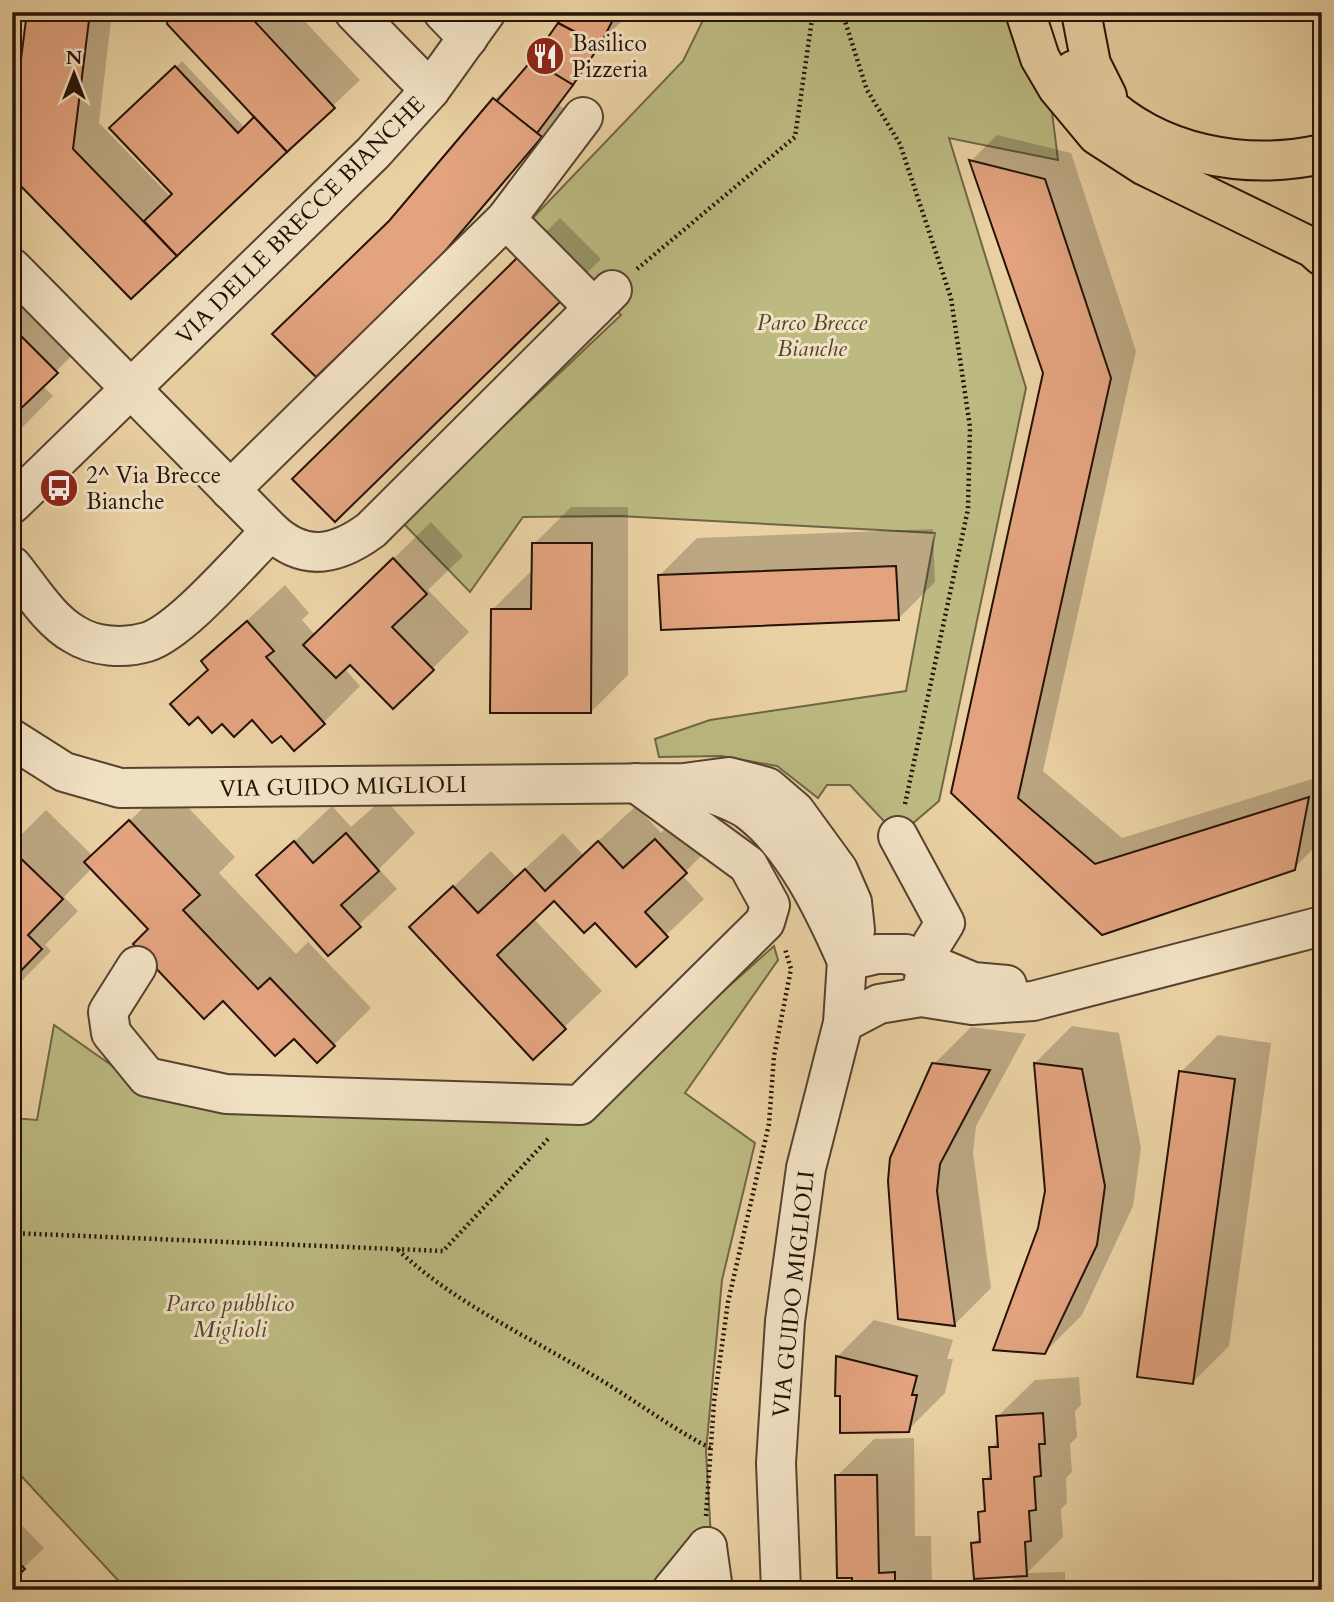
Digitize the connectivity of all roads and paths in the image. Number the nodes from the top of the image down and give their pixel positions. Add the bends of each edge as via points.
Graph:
1 (354, 12) edge
2 (813, 12) edge
3 (842, 12) edge
4 (1025, 12) edge
5 (1051, 12) edge
6 (1081, 12) edge
7 (466, 21) edge
8 (429, 90) junction
9 (1115, 113) junction
10 (583, 117) dead end
11 (1322, 154) edge
12 (506, 219) junction
13 (1322, 256) edge
14 (12, 268) edge
15 (603, 299) junction
16 (131, 388) junction
17 (230, 490) junction
18 (12, 504) edge
19 (271, 531) junction
20 (12, 566) edge
21 (12, 739) edge
22 (636, 783) junction
23 (684, 783) junction
24 (898, 836) joint
25 (852, 902) junction
26 (770, 905) junction
27 (1322, 926) edge
28 (848, 961) junction
29 (137, 966) dead end
30 (918, 972) junction
31 (843, 1023) junction
32 (580, 1105) junction
33 (12, 1233) edge
34 (397, 1249) junction
35 (712, 1450) junction
36 (707, 1547) junction
37 (672, 1590) edge
38 (713, 1590) edge
39 (781, 1590) edge

1 - 8 street
2 - 15 path via 794,137
3 - 24 path via 867,90 900,144 951,298 970,427 968,509
4 - 13 highway via 1040,58 1057,87 1097,135 1145,166
5 - 9 highway via 1075,74
6 - 9 highway via 1091,64
7 - 8 street, VIA DELLE BRECCE BIANCHE
8 - 16 street, VIA DELLE BRECCE BIANCHE via 373,153
9 - 11 highway via 1163,140 1217,158 1285,162
10 - 12 street
12 - 15 street
12 - 17 street
14 - 16 street
15 - 19 street via 352,544 310,551 287,546
16 - 17 street
16 - 18 street, VIA DELLE BRECCE BIANCHE
17 - 19 street
19 - 20 street via 163,634 122,646 94,643 72,634
21 - 22 street, VIA GUIDO MIGLIOLI via 64,772 120,788
22 - 23 street, VIA GUIDO MIGLIOLI
22 - 26 street via 748,865
23 - 25 street, VIA GUIDO MIGLIOLI via 729,777 767,787 795,811 838,870
23 - 28 street, VIA GUIDO MIGLIOLI via 747,809 773,832 825,910
24 - 30 street via 945,923
25 - 28 street, VIA GUIDO MIGLIOLI via 855,930
25 - 30 street
26 - 32 street via 765,922
26 - 35 path via 791,969 774,1056 769,1124 728,1302
27 - 30 street via 1033,1001 972,1005
28 - 30 street via 883,981
28 - 31 street, VIA GUIDO MIGLIOLI
29 - 32 street via 108,1013 111,1033 147,1077 226,1094
30 - 31 street via 879,1004
31 - 39 street, VIA GUIDO MIGLIOLI via 806,1168 785,1321 776,1463
32 - 34 path via 443,1251
33 - 34 path
34 - 35 path via 429,1280
35 - 36 path
36 - 37 street
36 - 38 street

